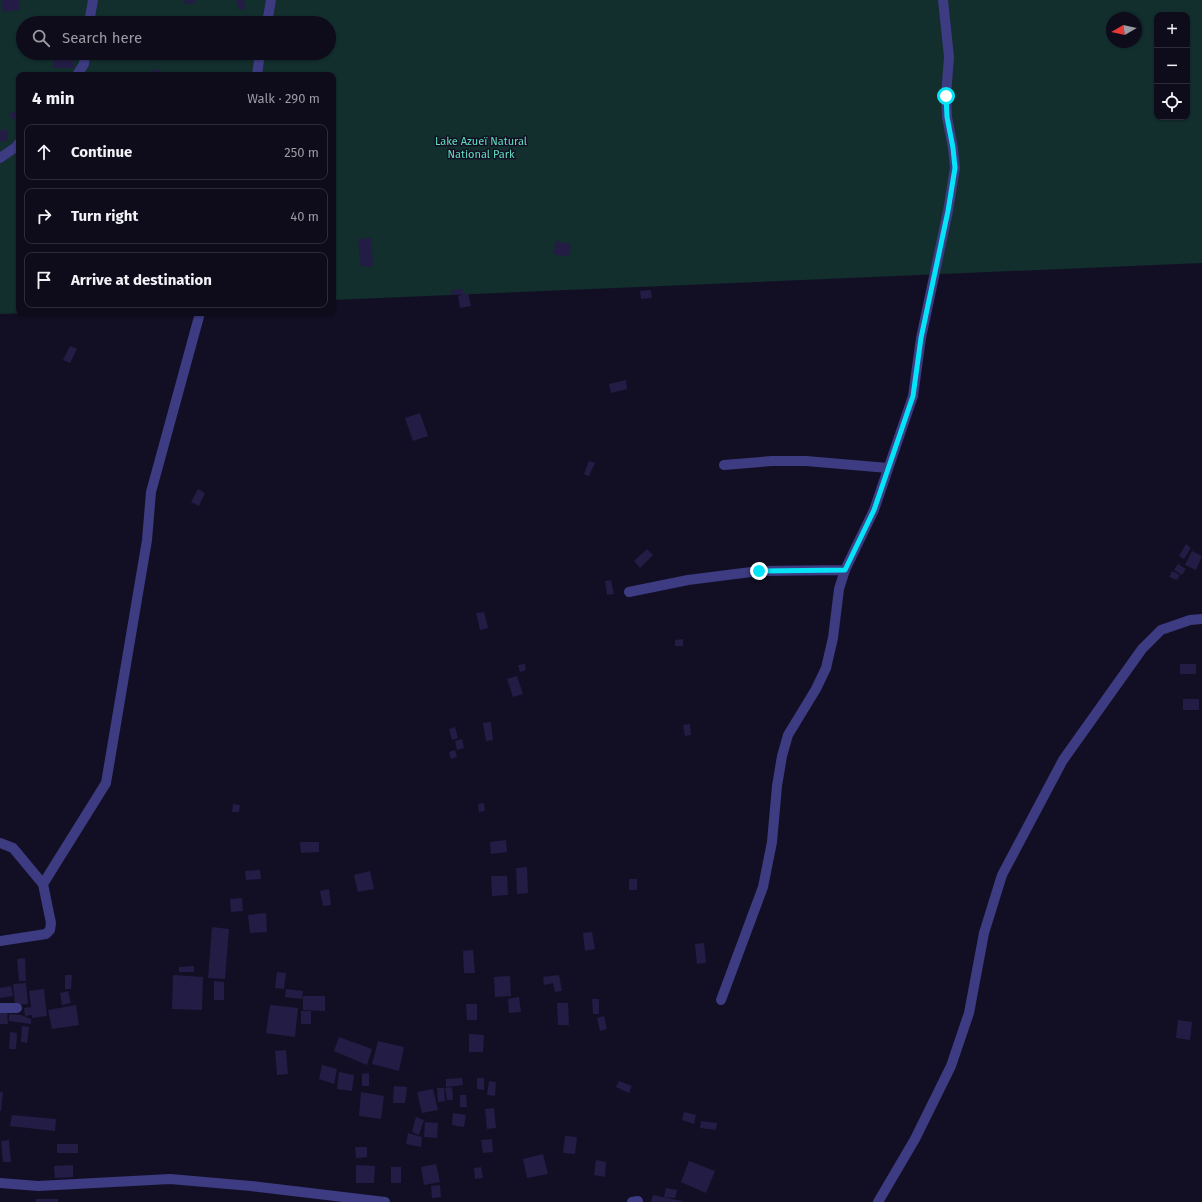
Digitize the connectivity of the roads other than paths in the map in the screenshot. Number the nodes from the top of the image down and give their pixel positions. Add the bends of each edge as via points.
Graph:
1 (93, 0) edge
2 (272, 0) edge
3 (943, 0) edge
4 (91, 16) edge
5 (269, 16) edge
6 (84, 60) edge
7 (259, 60) edge
8 (79, 72) edge
9 (257, 72) edge
10 (16, 147) edge
11 (0, 158) edge
12 (199, 316) edge
13 (724, 465) dead end
14 (888, 468) junction
15 (845, 570) junction
16 (629, 592) dead end
17 (1202, 619) edge
18 (0, 843) edge
19 (43, 884) junction
20 (0, 941) edge
21 (721, 1000) dead end
22 (0, 1008) edge
23 (17, 1008) dead end
24 (0, 1183) edge
25 (385, 1202) edge
26 (878, 1202) edge

1 - 4 street
2 - 5 street
3 - 14 street via 949,57 947,117 955,168 921,338 913,396
6 - 8 street
7 - 9 street
10 - 11 street
12 - 19 street via 150,492 148,540 106,783
13 - 14 street via 806,461
14 - 15 street via 874,510
15 - 16 street via 759,571 688,580
15 - 21 street via 839,589 833,638 826,668 788,735 777,786 772,842 763,887
17 - 26 street via 1190,620 1161,630 1142,649 1064,760 1002,874 984,933 969,1013 951,1066 915,1139
18 - 19 street via 12,848
19 - 20 street via 51,923 50,930 46,934
22 - 23 street
24 - 25 street via 38,1186 170,1180 251,1186

